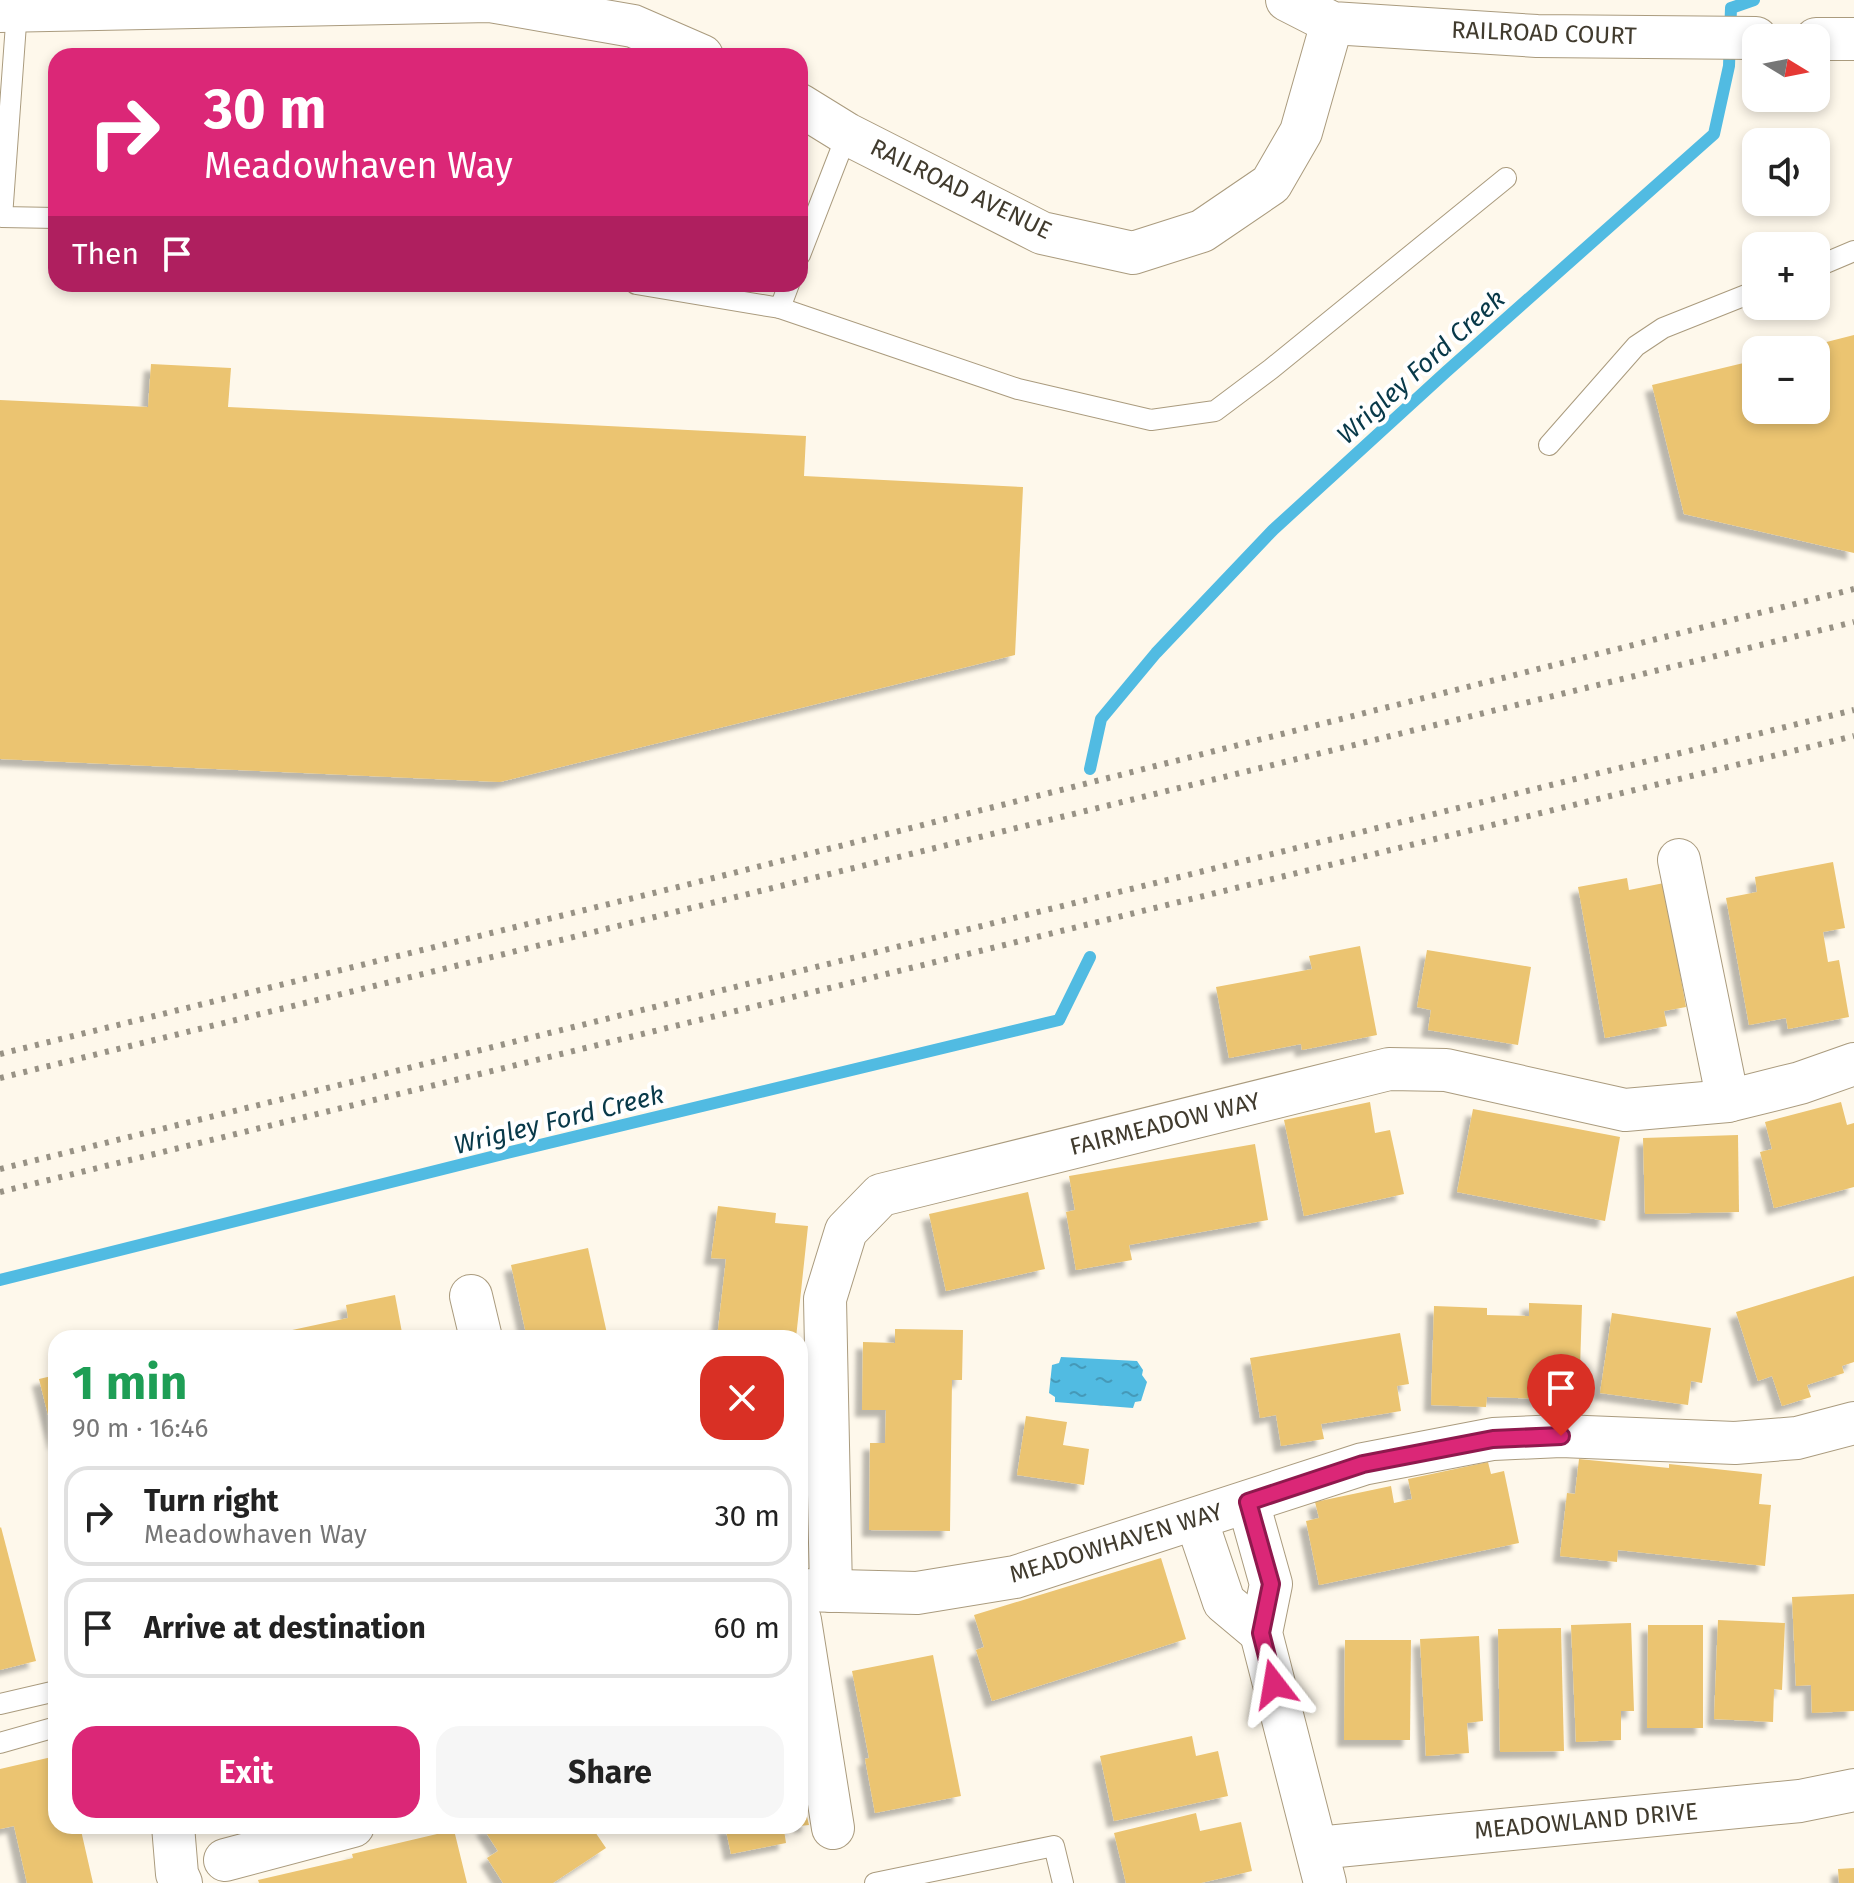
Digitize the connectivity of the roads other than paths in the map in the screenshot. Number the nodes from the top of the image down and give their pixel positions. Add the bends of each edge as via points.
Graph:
1 (1287, 0) edge
2 (8, 11) edge
3 (1332, 23) junction
4 (1742, 38) edge
5 (1830, 39) edge
6 (1854, 39) edge
7 (684, 48) edge
8 (808, 110) edge
9 (847, 134) junction
10 (1506, 178) dead end
11 (1, 217) edge
12 (48, 218) edge
13 (808, 234) edge
14 (1854, 251) edge
15 (1830, 261) edge
16 (684, 292) edge
17 (786, 292) edge
18 (1742, 297) edge
19 (780, 308) junction
20 (1549, 445) dead end
21 (1679, 860) dead end
22 (1854, 1064) edge
23 (1728, 1101) junction
24 (471, 1296) dead end
25 (479, 1330) edge
26 (1854, 1423) edge
27 (1248, 1502) junction
28 (1196, 1519) junction
29 (816, 1590) edge
30 (1261, 1633) junction
31 (808, 1670) edge
32 (48, 1693) edge
33 (0, 1704) edge
34 (48, 1729) edge
35 (0, 1743) edge
36 (1854, 1790) edge
37 (833, 1828) dead end
38 (174, 1834) edge
39 (323, 1834) edge
40 (225, 1860) dead end
41 (1321, 1866) edge
42 (181, 1883) edge
43 (875, 1883) edge
44 (1063, 1883) edge

1 - 3 street
2 - 7 street via 490,1 633,26
2 - 11 lane
3 - 4 street, RAILROAD COURT via 1537,36
3 - 9 street, RAILROAD AVENUE via 1301,132 1271,184 1202,231 1133,253 1042,233
5 - 6 street
8 - 9 street, RAILROAD AVENUE
9 - 13 lane
10 - 19 lane via 1215,411 1151,420 1018,389
11 - 12 lane
14 - 15 lane
16 - 19 lane
17 - 19 lane
18 - 20 lane via 1663,328 1636,346
21 - 23 street
22 - 23 street, FAIRMEADOW WAY
23 - 29 street, FAIRMEADOW WAY via 1625,1110 1446,1070 1389,1069 881,1195 846,1231 825,1299
24 - 25 street
26 - 27 street, MEADOWHAVEN WAY via 1797,1438 1735,1443 1561,1436 1493,1439 1363,1464
27 - 28 street, MEADOWHAVEN WAY
27 - 30 street via 1271,1584
28 - 29 street, MEADOWHAVEN WAY via 1015,1577 917,1593
28 - 30 street via 1224,1602
30 - 41 street
31 - 37 street
32 - 33 lane
34 - 35 lane
36 - 41 street, MEADOWLAND DRIVE
38 - 42 street
39 - 40 street
43 - 44 lane via 1054,1846

